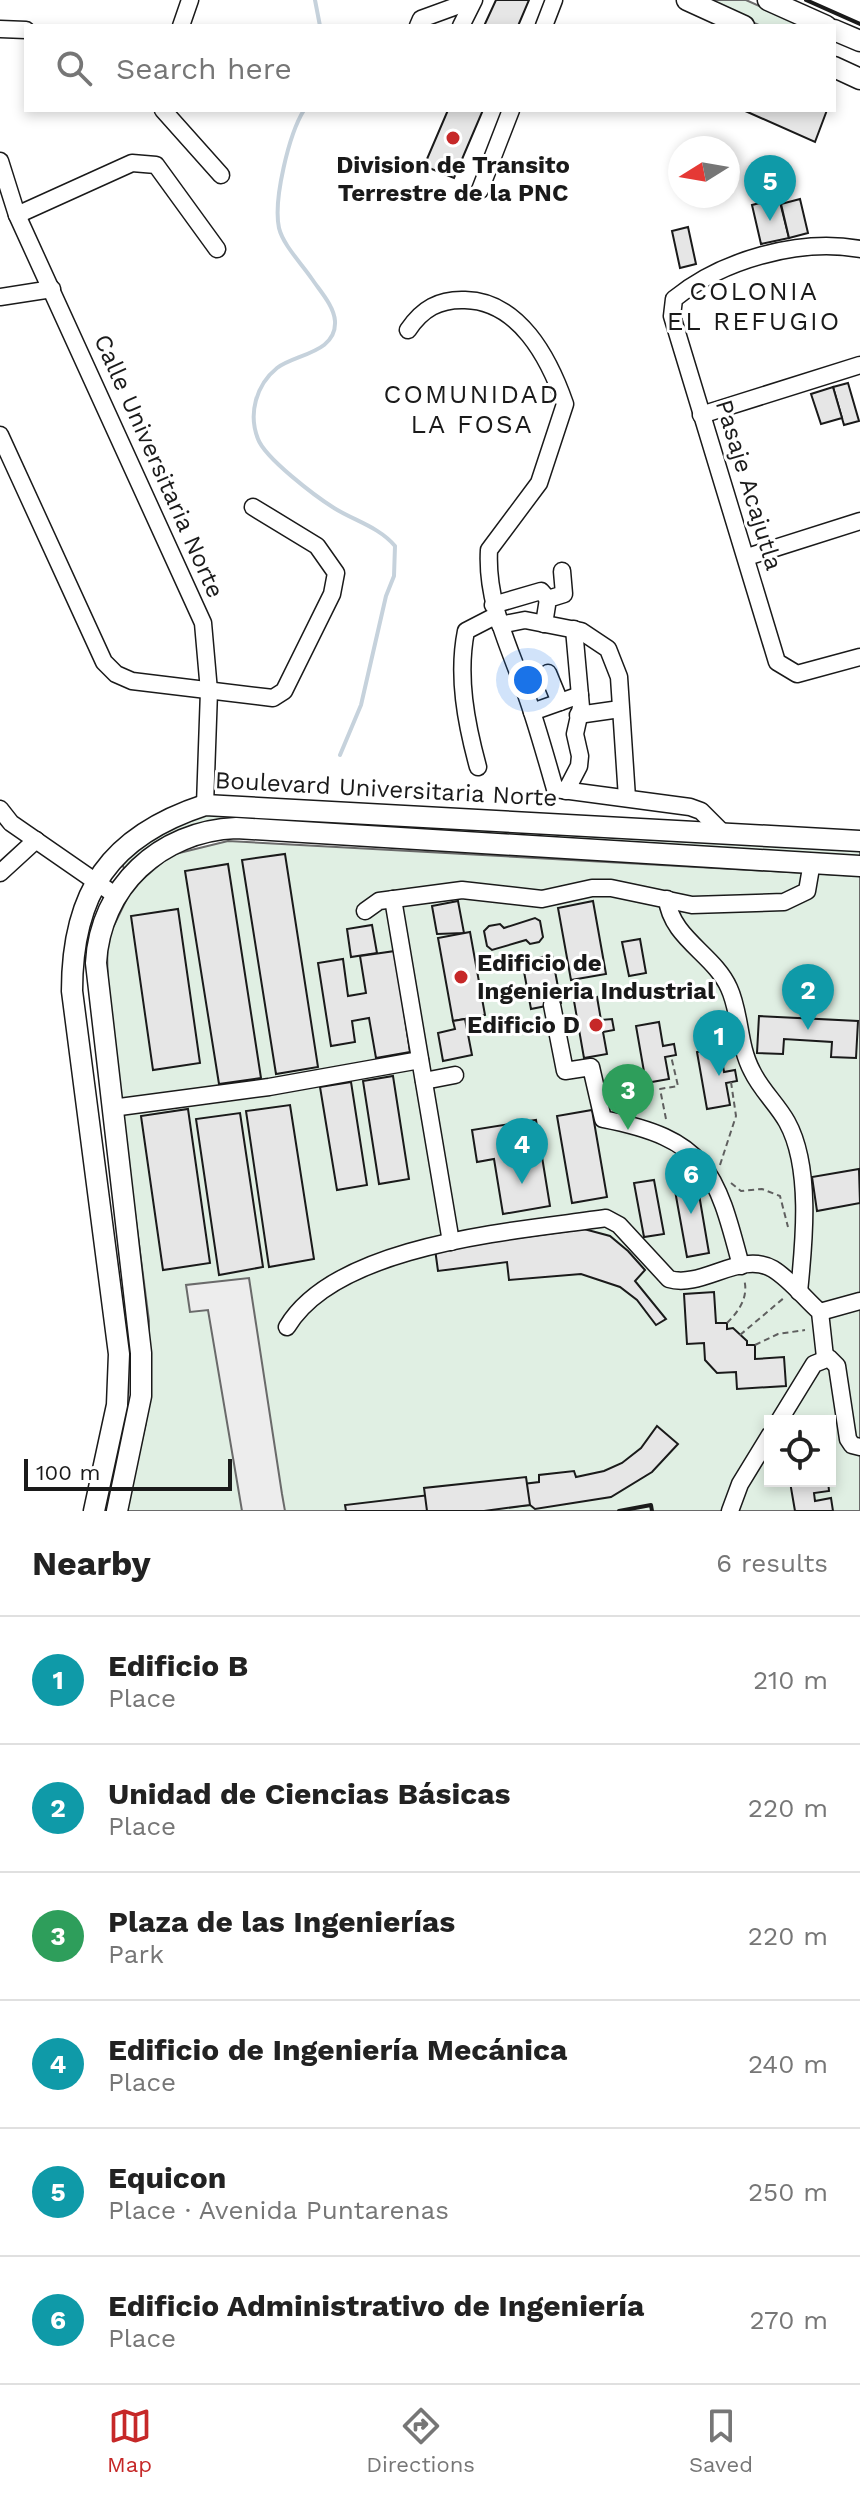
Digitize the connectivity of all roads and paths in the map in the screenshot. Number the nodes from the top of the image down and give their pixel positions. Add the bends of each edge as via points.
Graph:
1 (190, 0) edge
2 (473, 0) edge
3 (554, 0) edge
4 (687, 0) edge
5 (768, 0) edge
6 (182, 24) edge
7 (419, 24) edge
8 (462, 24) edge
9 (545, 24) edge
10 (740, 24) edge
11 (822, 24) edge
12 (0, 29) edge
13 (24, 30) edge
14 (836, 31) edge
15 (860, 41) edge
16 (836, 68) edge
17 (860, 79) edge
18 (165, 112) edge
19 (510, 112) edge
20 (0, 161) edge
21 (221, 175) dead end
22 (480, 190) dead end
23 (17, 215) junction
24 (217, 249) dead end
25 (860, 249) edge
26 (52, 289) junction
27 (0, 297) edge
28 (408, 330) dead end
29 (860, 365) edge
30 (701, 415) junction
31 (0, 435) edge
32 (253, 507) dead end
33 (860, 521) edge
34 (747, 557) junction
35 (562, 571) dead end
36 (548, 599) junction
37 (497, 615) junction
38 (544, 624) junction
39 (574, 629) junction
40 (860, 657) edge
41 (548, 673) dead end
42 (209, 691) junction
43 (580, 695) junction
44 (560, 702) junction
45 (620, 709) junction
46 (532, 712) junction
47 (578, 715) junction
48 (478, 767) dead end
49 (566, 791) junction
50 (627, 798) junction
51 (205, 805) junction
52 (0, 809) edge
53 (723, 833) junction
54 (36, 840) junction
55 (860, 841) edge
56 (812, 862) junction
57 (860, 866) edge
58 (0, 873) edge
59 (94, 882) junction
60 (115, 895) junction
61 (393, 899) junction
62 (667, 899) junction
63 (365, 911) dead end
64 (552, 1005) dead end
65 (671, 1056) dead end
66 (420, 1060) junction
67 (455, 1075) dead end
68 (424, 1081) junction
69 (731, 1082) dead end
70 (112, 1108) junction
71 (666, 1124) dead end
72 (718, 1172) dead end
73 (451, 1242) junction
74 (741, 1266) junction
75 (794, 1287) junction
76 (860, 1301) edge
77 (821, 1321) junction
78 (727, 1323) dead end
79 (287, 1327) dead end
80 (740, 1335) dead end
81 (755, 1345) dead end
82 (825, 1357) junction
83 (783, 1415) edge
84 (764, 1445) edge
85 (860, 1447) edge
86 (94, 1511) edge
87 (117, 1511) edge
88 (730, 1511) edge

1 - 6 street
2 - 7 street
2 - 8 street
3 - 9 street
4 - 10 main road
5 - 11 main road
12 - 13 street
14 - 15 main road
16 - 17 main road
18 - 21 street
19 - 22 street
20 - 23 street, Calle Universitaria Norte
23 - 24 street via 132,163 156,165
23 - 26 street, Calle Universitaria Norte
25 - 30 street, Pasaje Acajutla via 809,244 695,281 674,299 672,316
26 - 27 street
26 - 42 street, Calle Universitaria Norte via 203,623
28 - 37 street via 431,305 455,299 489,302 513,318 539,349 565,404 539,483 489,550 488,580
29 - 30 street
30 - 34 street, Pasaje Acajutla
31 - 42 street via 104,662 132,681
32 - 42 street via 317,546 337,581 278,697
33 - 34 street
34 - 40 street, Pasaje Acajutla via 777,662 797,674
35 - 36 street via 564,594
36 - 37 street via 541,591
36 - 38 street
37 - 38 street
37 - 46 street
37 - 48 street via 466,631 462,651 468,728
38 - 39 street
39 - 43 street
39 - 45 street via 608,649 619,677
41 - 44 street
42 - 51 street, Calle Universitaria Norte
43 - 44 street
43 - 47 street
44 - 46 street
45 - 47 street
45 - 50 street
46 - 49 street via 555,789
47 - 49 street via 579,766
49 - 50 street
50 - 53 street via 701,811
51 - 53 main road, Boulevard Universitaria Norte
51 - 59 main road, Boulevard Universitaria Norte via 145,831 121,849
52 - 54 street
53 - 55 main road, Boulevard Universitaria Norte
54 - 58 street
54 - 59 street
56 - 57 main road, Boulevard Universitaria Norte
56 - 60 main road, Boulevard Universitaria Norte via 216,829 159,851
56 - 62 street via 807,891 784,902 692,905
59 - 60 street
59 - 86 main road, Boulevard Universitaria Norte via 75,938 72,991 120,1379
60 - 70 main road, Boulevard Universitaria Norte via 102,923 96,963
61 - 62 street via 474,890 542,899 592,888
61 - 63 street
61 - 66 street
62 - 75 street via 677,927 729,988 752,1071 788,1123 796,1146 804,1218
64 - 74 street via 565,1071 591,1067 603,1119 670,1138 710,1170
65 - 71 path via 678,1086 660,1089
66 - 68 street
66 - 70 street
67 - 68 street
68 - 73 street
69 - 72 path via 736,1116
70 - 87 main road, Boulevard Universitaria Norte via 142,1367
73 - 74 street via 606,1218 619,1225 669,1279 684,1281
73 - 79 street via 379,1261 305,1303
74 - 75 street via 773,1269
74 - 78 path via 747,1290
75 - 77 street
75 - 80 path
76 - 77 street
77 - 81 path
77 - 82 street
82 - 83 street via 811,1368
82 - 85 street via 837,1366 848,1441
84 - 88 street

